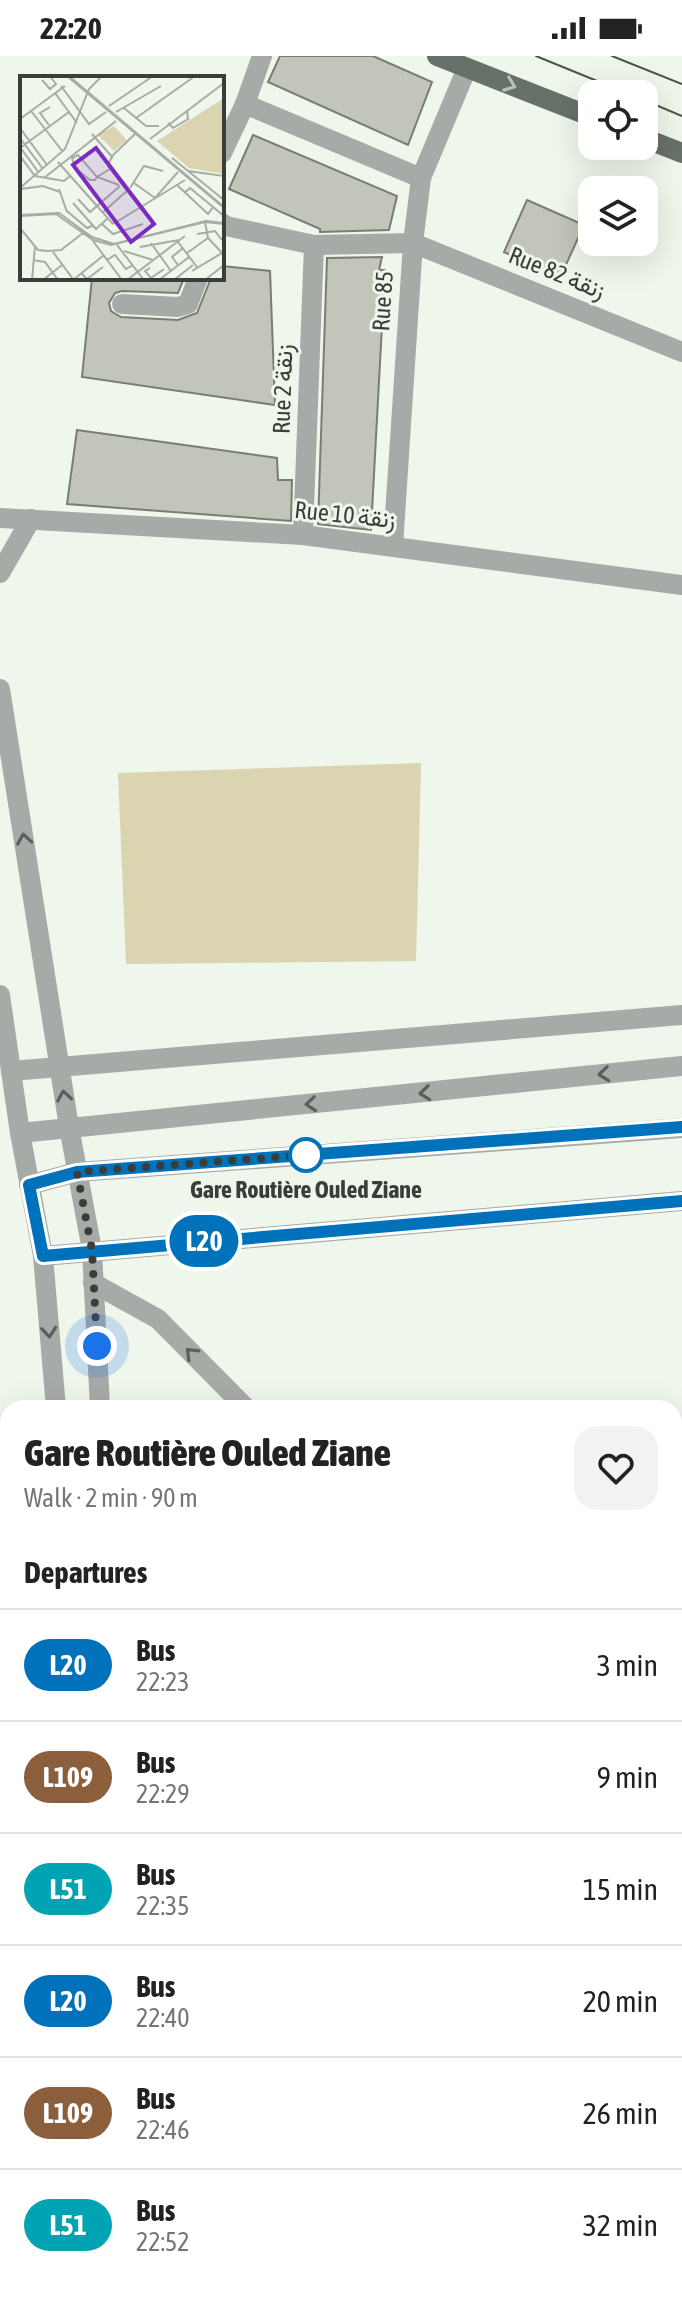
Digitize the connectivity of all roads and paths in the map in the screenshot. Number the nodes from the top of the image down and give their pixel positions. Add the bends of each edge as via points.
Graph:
1 (262, 56) edge
2 (437, 56) edge
3 (467, 68) junction
4 (248, 99) junction
5 (578, 112) edge
6 (658, 144) edge
7 (224, 149) edge
8 (682, 153) edge
9 (423, 172) junction
10 (224, 224) edge
11 (413, 243) junction
12 (314, 245) junction
13 (197, 280) edge
14 (122, 304) dead end
15 (682, 352) edge
16 (0, 518) edge
17 (31, 519) junction
18 (303, 535) junction
19 (393, 546) junction
20 (0, 573) edge
21 (682, 585) edge
22 (0, 689) edge
23 (0, 995) edge
24 (682, 1015) edge
25 (59, 1065) junction
26 (682, 1066) edge
27 (11, 1071) junction
28 (69, 1127) junction
29 (682, 1128) edge
30 (20, 1133) junction
31 (77, 1172) junction
32 (29, 1185) junction
33 (682, 1201) edge
34 (92, 1250) junction
35 (43, 1256) junction
36 (93, 1283) junction
37 (55, 1400) edge
38 (100, 1400) edge
39 (238, 1400) edge

1 - 4 street
2 - 3 main road
3 -> 5 main road
3 - 9 street, Rue 85
4 - 7 street
4 - 9 street
6 - 8 main road
9 - 11 street, Rue 85
10 - 12 street
11 - 12 street
11 - 15 street, Rue 82 زنقة
11 - 19 street, Rue 85
12 - 18 street, Rue 2 زنقة
13 - 14 street via 188,304
16 - 17 street, Rue 10 زنقة
17 - 18 street, Rue 10 زنقة
17 - 20 street
18 - 19 street, Rue 10 زنقة
19 - 21 street, Rue 10 زنقة
25 -> 22 street
23 - 27 street
24 - 25 street
25 - 27 street
28 -> 25 street
26 -> 28 street
27 - 30 street
28 - 30 street
28 - 31 street
29 - 31 street
30 - 32 street
31 - 32 street
31 - 34 street
32 - 35 street
33 - 34 street
34 - 35 street
34 - 36 street
35 -> 37 street
36 - 38 street
39 -> 36 street via 158,1319

